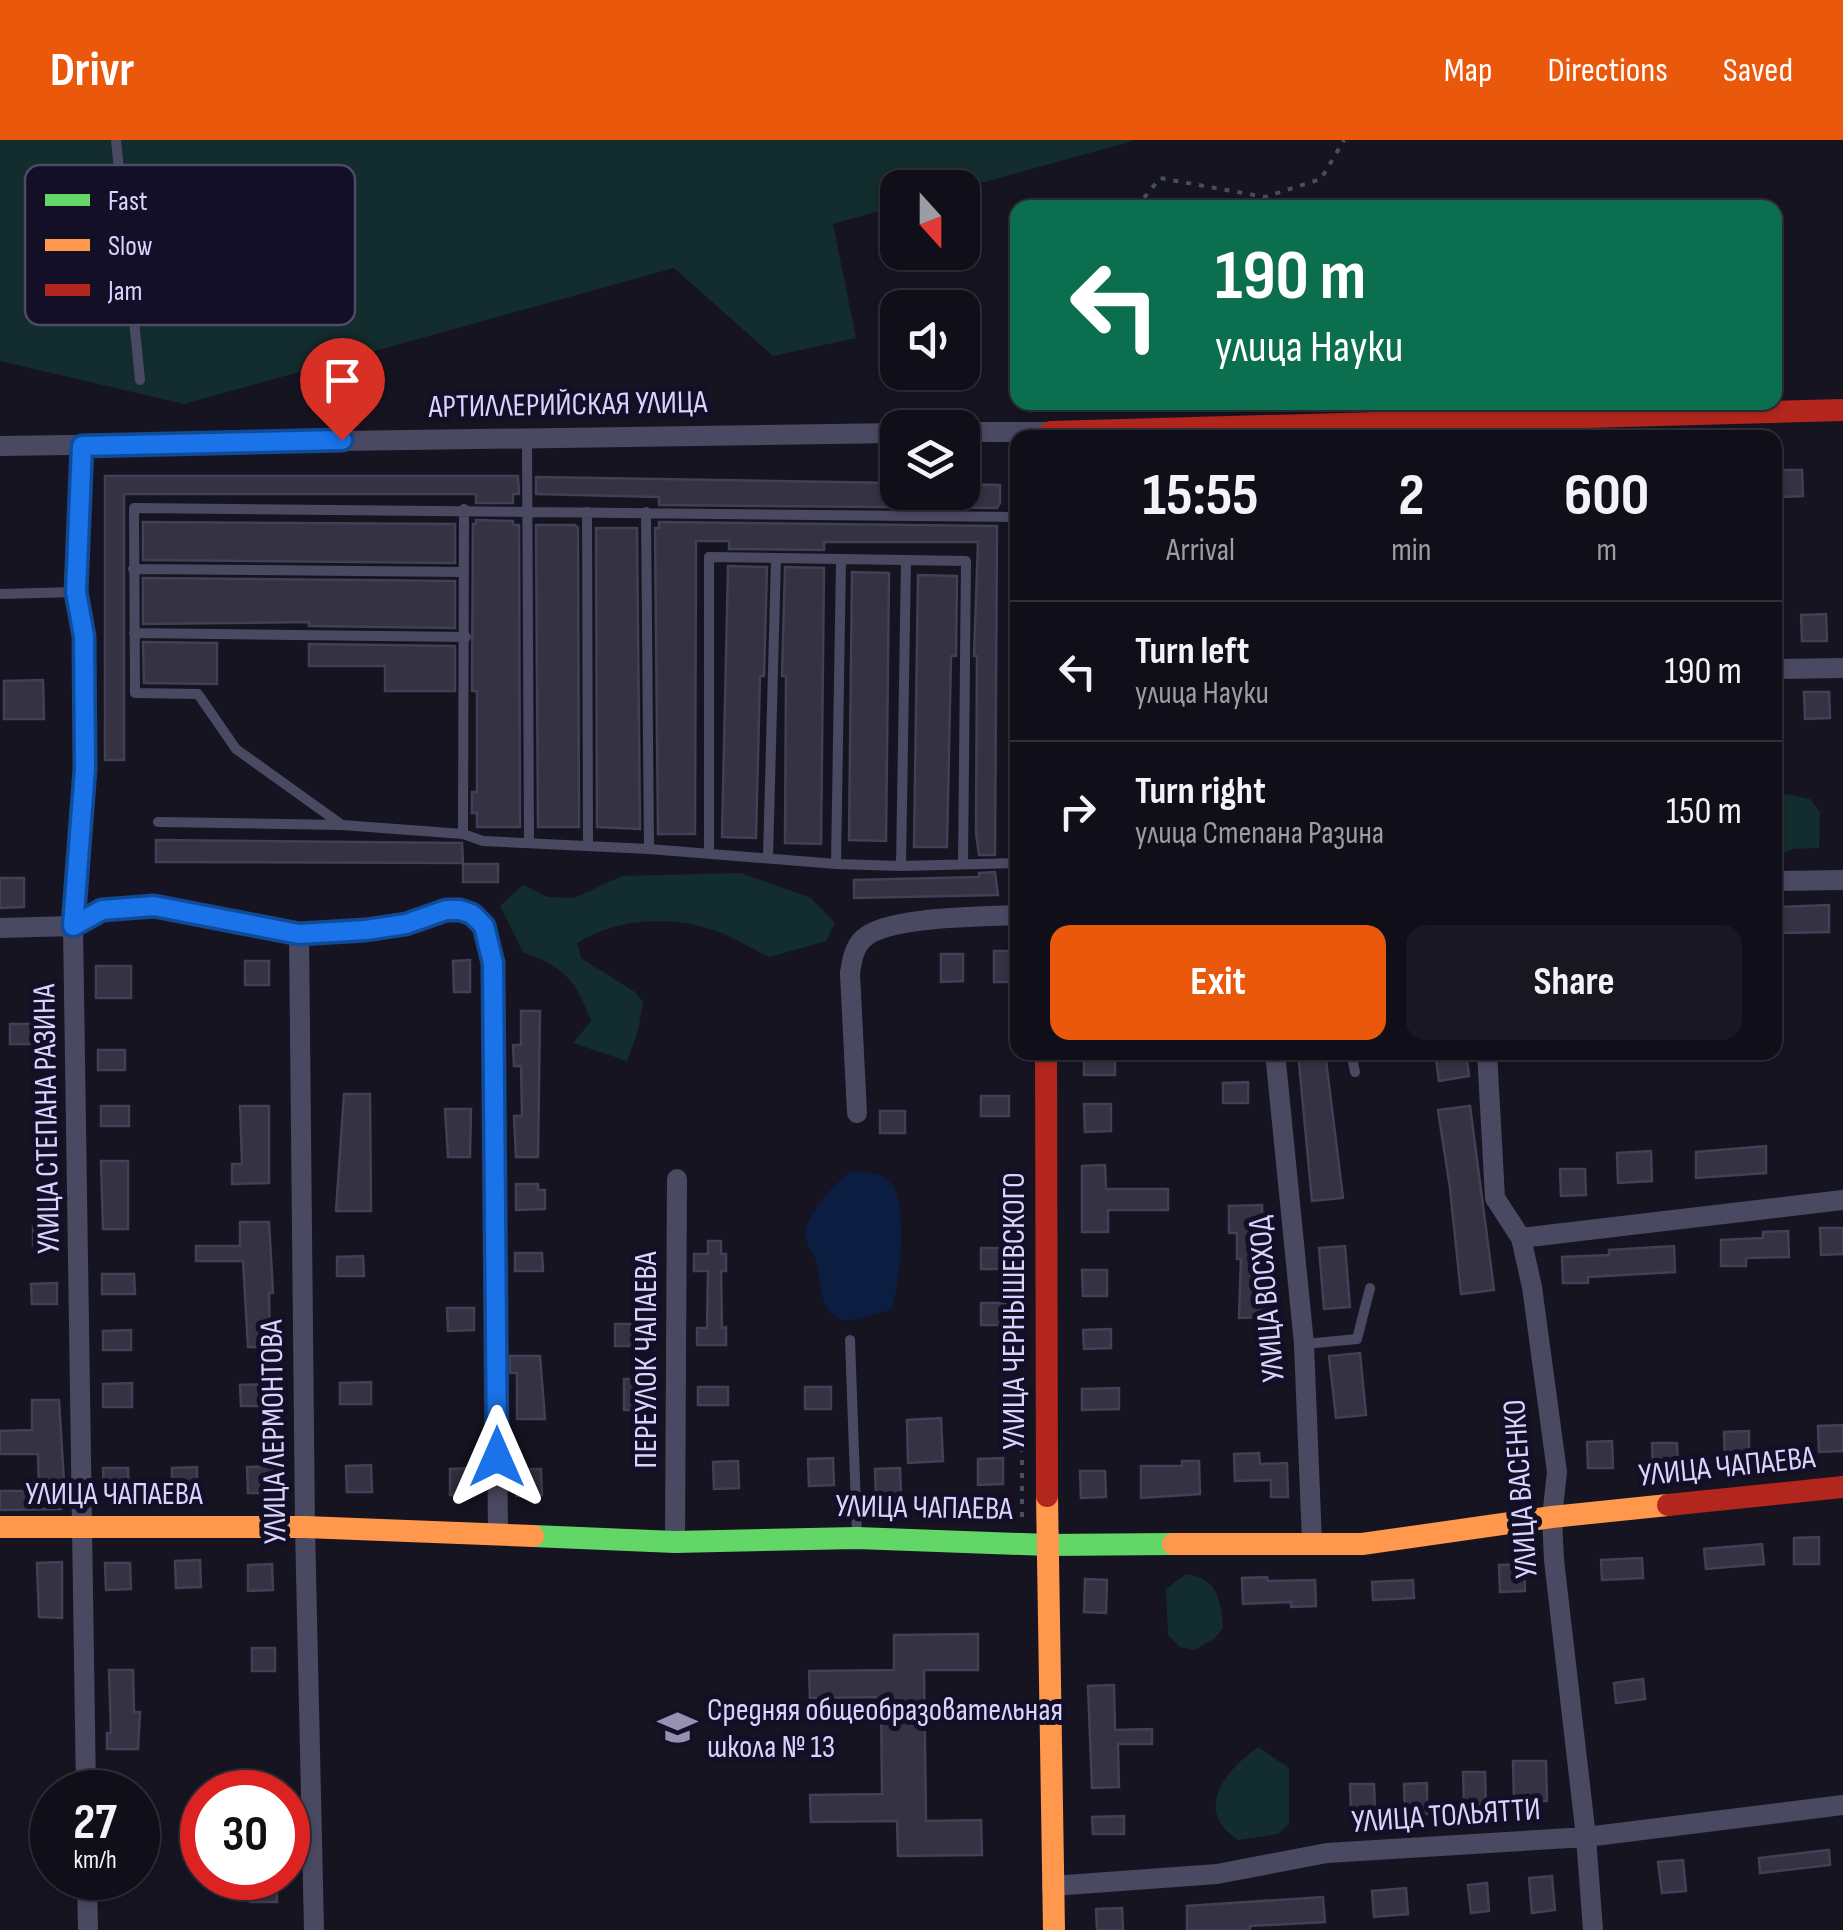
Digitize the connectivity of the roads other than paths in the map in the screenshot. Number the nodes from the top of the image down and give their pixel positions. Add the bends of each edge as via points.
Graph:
1 (116, 140) edge
2 (118, 165) edge
3 (134, 325) edge
4 (140, 380) dead end
5 (1843, 410) edge
6 (1500, 428) edge
7 (1372, 430) edge
8 (980, 432) edge
9 (1010, 432) edge
10 (880, 433) edge
11 (527, 437) junction
12 (0, 446) edge
13 (82, 446) junction
14 (464, 510) junction
15 (528, 511) junction
16 (587, 512) junction
17 (646, 512) junction
18 (1010, 517) edge
19 (776, 559) junction
20 (841, 560) junction
21 (906, 560) junction
22 (134, 569) junction
23 (464, 572) junction
24 (76, 592) junction
25 (0, 594) edge
26 (134, 633) junction
27 (466, 637) junction
28 (1782, 668) edge
29 (1843, 668) edge
30 (158, 822) dead end
31 (342, 825) junction
32 (463, 834) junction
33 (529, 843) junction
34 (588, 846) junction
35 (648, 849) junction
36 (710, 854) junction
37 (768, 857) junction
38 (1010, 862) edge
39 (836, 864) junction
40 (963, 864) junction
41 (901, 866) junction
42 (1843, 880) edge
43 (1782, 881) edge
44 (1010, 916) edge
45 (73, 926) junction
46 (0, 928) edge
47 (299, 934) junction
48 (1046, 1060) edge
49 (1276, 1060) edge
50 (1353, 1060) edge
51 (1488, 1060) edge
52 (1354, 1072) dead end
53 (857, 1113) dead end
54 (677, 1179) dead end
55 (1843, 1200) edge
56 (1520, 1238) junction
57 (1370, 1288) dead end
58 (850, 1340) dead end
59 (1304, 1344) junction
60 (1843, 1488) edge
61 (1552, 1517) junction
62 (0, 1527) edge
63 (84, 1527) junction
64 (305, 1527) junction
65 (498, 1533) junction
66 (857, 1538) junction
67 (675, 1542) junction
68 (1312, 1542) junction
69 (1048, 1545) junction
70 (86, 1770) edge
71 (1843, 1804) edge
72 (1586, 1837) junction
73 (1052, 1886) junction
74 (87, 1900) edge
75 (88, 1930) edge
76 (314, 1930) edge
77 (1054, 1930) edge
78 (1593, 1930) edge

1 - 2 lane
3 - 4 lane
5 - 6 street
6 - 7 street
8 - 9 street
10 - 11 street, АРТИЛЛЕРИЙСКАЯ УЛИЦА
11 - 13 street, АРТИЛЛЕРИЙСКАЯ УЛИЦА
11 - 15 lane
12 - 13 street, АРТИЛЛЕРИЙСКАЯ УЛИЦА
13 - 24 street, УЛИЦА СТЕПАНА РАЗИНА
14 - 15 lane
14 - 22 lane via 134,508
14 - 23 lane
15 - 16 lane
15 - 33 lane
16 - 17 lane
16 - 34 lane
17 - 18 lane
17 - 35 lane
19 - 20 lane
19 - 36 lane via 709,557
19 - 37 lane
20 - 21 lane
20 - 39 lane
21 - 40 lane via 966,561
21 - 41 lane
22 - 23 lane
22 - 26 lane
23 - 27 lane
24 - 25 lane
24 - 45 street, УЛИЦА СТЕПАНА РАЗИНА via 84,636 85,769
26 - 27 lane
26 - 31 lane via 136,692 198,694 236,749
27 - 32 lane
28 - 29 street
30 - 31 lane
31 - 32 lane
32 - 33 lane
33 - 34 lane
34 - 35 lane
35 - 36 lane
36 - 37 lane
37 - 39 lane
38 - 40 lane
39 - 41 lane
40 - 41 lane
42 - 43 street
44 - 53 street via 898,923 865,937 853,952
45 - 46 street
45 - 47 street via 102,910 154,906
45 - 63 street, УЛИЦА СТЕПАНА РАЗИНА
47 - 64 street, УЛИЦА ЛЕРМОНТОВА
47 - 65 street via 406,924 446,910 472,914 484,926 493,963
48 - 69 street, УЛИЦА ЧЕРНЫШЕВСКОГО
49 - 59 street, УЛИЦА ВОСХОД
50 - 52 lane
51 - 56 street, УЛИЦА ВАСЕНКО via 1496,1198
54 - 67 street, ПЕРЕУЛОК ЧАПАЕВА
55 - 56 street
56 - 61 street, УЛИЦА ВАСЕНКО via 1557,1472
57 - 59 lane via 1357,1339
58 - 66 lane
59 - 68 street, УЛИЦА ВОСХОД
60 - 61 street, УЛИЦА ЧАПАЕВА
61 - 68 street, УЛИЦА ЧАПАЕВА via 1362,1544
61 - 72 street, УЛИЦА ВАСЕНКО
62 - 63 street, УЛИЦА ЧАПАЕВА
63 - 64 street, УЛИЦА ЧАПАЕВА
63 - 70 street, УЛИЦА СТЕПАНА РАЗИНА
64 - 65 street, УЛИЦА ЧАПАЕВА
64 - 76 street, УЛИЦА ЛЕРМОНТОВА
65 - 67 street, УЛИЦА ЧАПАЕВА
66 - 67 street, УЛИЦА ЧАПАЕВА
66 - 69 street, УЛИЦА ЧАПАЕВА
68 - 69 street, УЛИЦА ЧАПАЕВА
69 - 73 street, УЛИЦА ЧЕРНЫШЕВСКОГО
71 - 72 street, УЛИЦА ТОЛЬЯТТИ
72 - 73 street, УЛИЦА ТОЛЬЯТТИ via 1327,1853 1217,1874
72 - 78 street, УЛИЦА ВАСЕНКО
73 - 77 street, УЛИЦА ЧЕРНЫШЕВСКОГО
74 - 75 street

